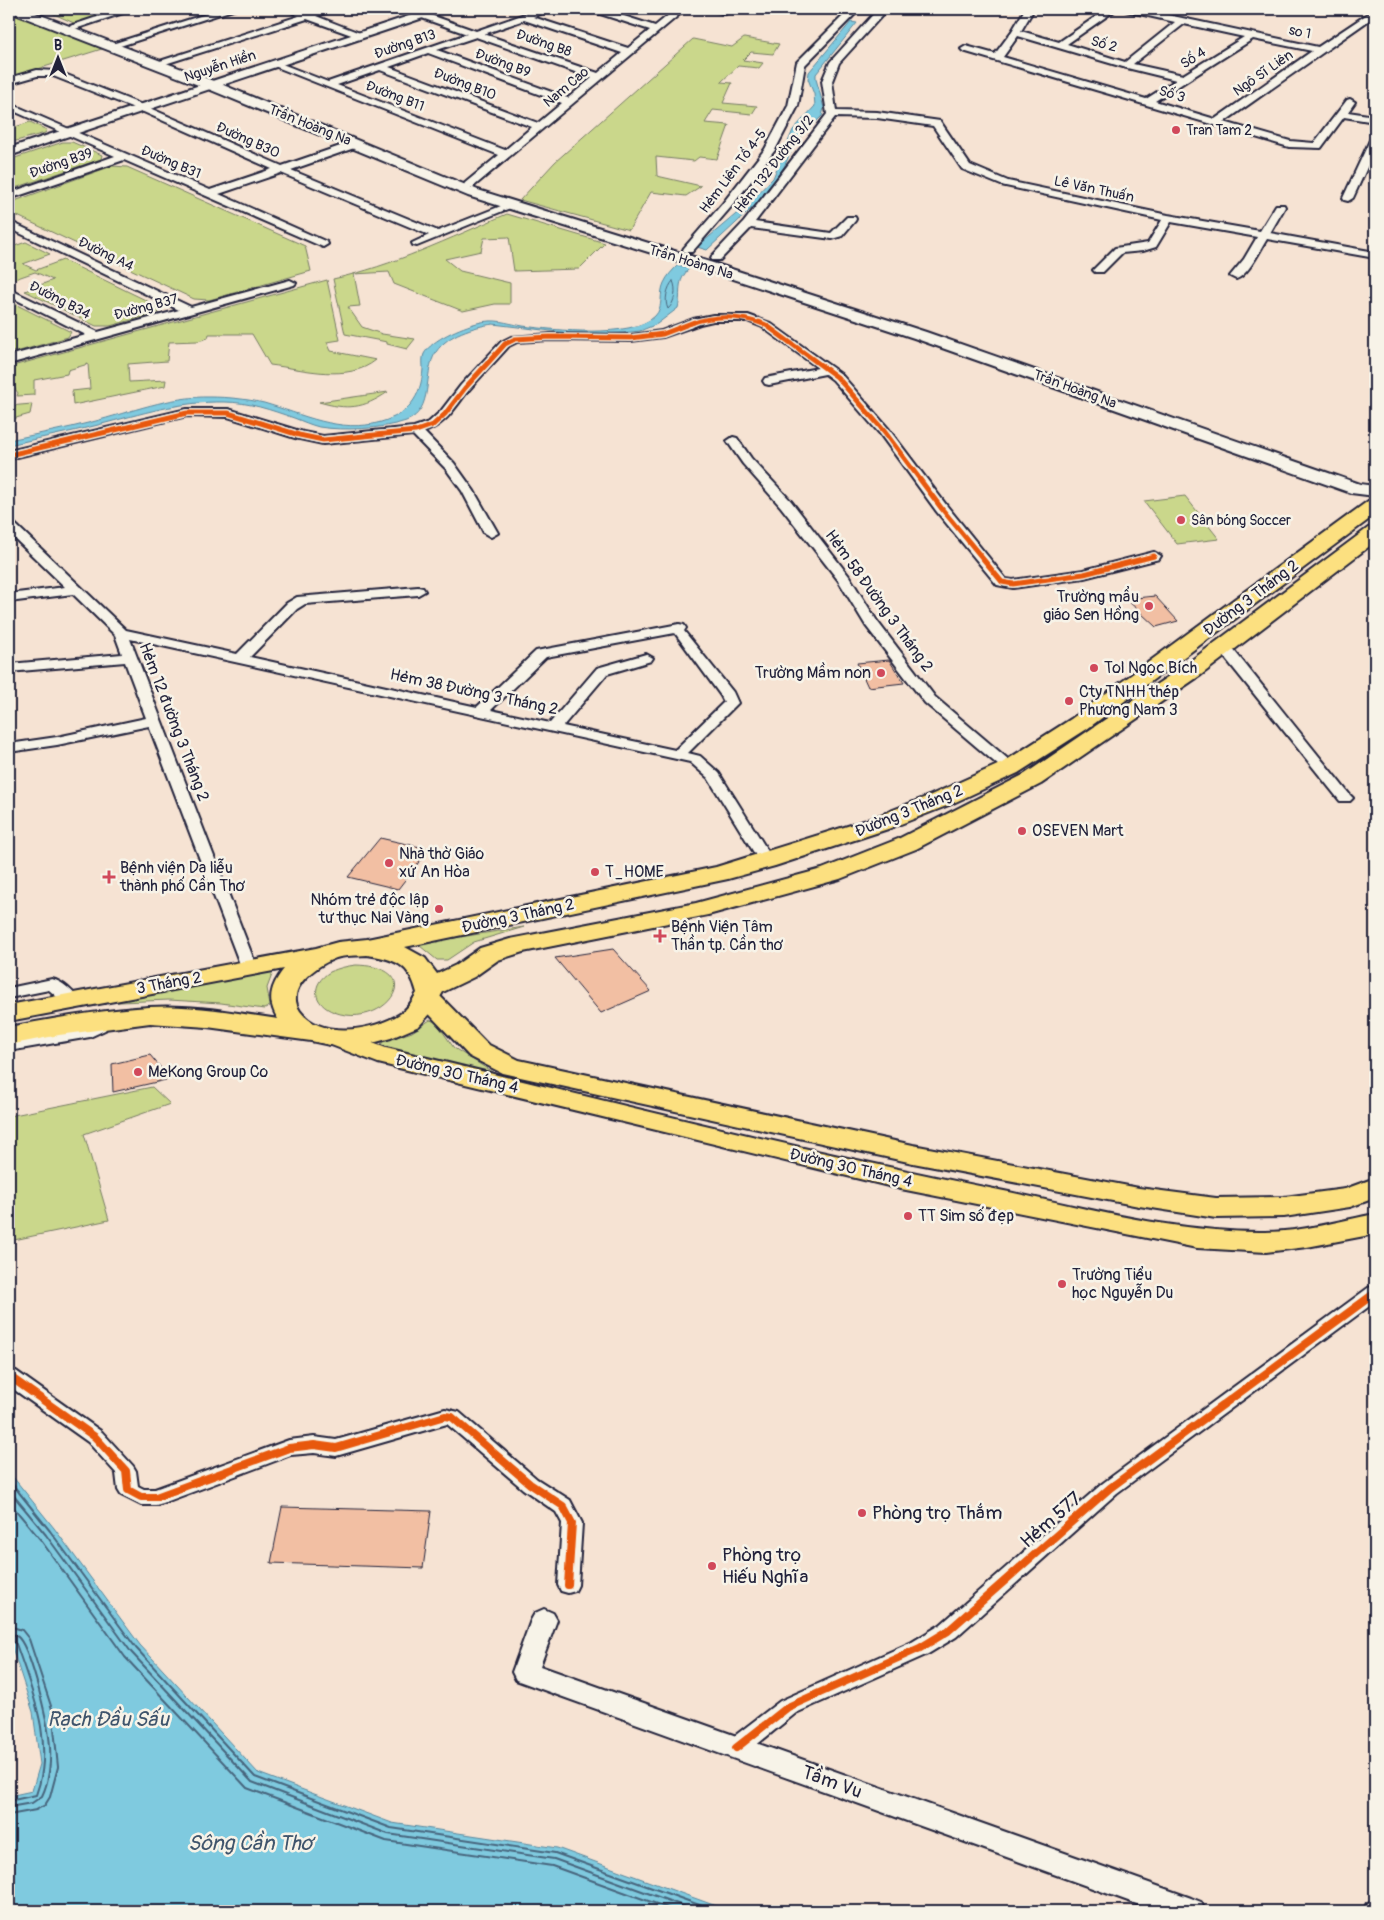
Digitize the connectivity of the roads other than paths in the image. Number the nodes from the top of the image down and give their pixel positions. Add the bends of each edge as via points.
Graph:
1 (14, 9) edge
2 (29, 9) edge
3 (130, 9) edge
4 (231, 9) edge
5 (288, 9) edge
6 (329, 9) edge
7 (440, 9) edge
8 (547, 9) edge
9 (594, 9) edge
10 (681, 9) edge
11 (714, 9) edge
12 (855, 9) edge
13 (883, 9) edge
14 (1029, 9) edge
15 (1113, 9) edge
16 (1129, 9) edge
17 (725, 11) dead end
18 (1375, 12) edge
19 (422, 14) junction
20 (307, 16) junction
21 (524, 17) junction
22 (1182, 21) junction
23 (75, 26) junction
24 (657, 29) junction
25 (1016, 32) junction
26 (476, 34) junction
27 (360, 35) junction
28 (1251, 36) junction
29 (117, 44) junction
30 (1059, 46) junction
31 (966, 49) dead end
32 (428, 50) junction
33 (1319, 50) junction
34 (629, 52) junction
35 (997, 58) junction
36 (162, 62) junction
37 (274, 64) junction
38 (1126, 65) junction
39 (380, 67) junction
40 (599, 77) junction
41 (1186, 79) junction
42 (9, 81) edge
43 (214, 84) junction
44 (328, 85) junction
45 (1149, 101) junction
46 (569, 102) junction
47 (1350, 102) dead end
48 (9, 106) edge
49 (142, 108) junction
50 (832, 114) junction
51 (1341, 114) junction
52 (1375, 119) edge
53 (1217, 122) junction
54 (540, 127) junction
55 (68, 132) junction
56 (1375, 140) edge
57 (356, 144) junction
58 (9, 152) edge
59 (506, 154) junction
60 (123, 156) junction
61 (280, 169) junction
62 (469, 185) junction
63 (209, 194) junction
64 (9, 196) edge
65 (1348, 198) dead end
66 (510, 206) junction
67 (1280, 207) dead end
68 (1168, 218) junction
69 (851, 219) dead end
70 (9, 224) edge
71 (748, 224) junction
72 (439, 235) junction
73 (1262, 236) junction
74 (417, 243) dead end
75 (323, 244) dead end
76 (683, 254) junction
77 (1375, 255) edge
78 (712, 262) junction
79 (1099, 270) dead end
80 (1236, 276) dead end
81 (290, 283) dead end
82 (9, 292) edge
83 (191, 311) junction
84 (97, 336) junction
85 (9, 360) edge
86 (827, 370) junction
87 (769, 381) dead end
88 (416, 431) junction
89 (733, 441) dead end
90 (9, 455) edge
91 (1375, 491) edge
92 (1375, 506) edge
93 (9, 526) edge
94 (1375, 532) edge
95 (491, 533) dead end
96 (1154, 556) dead end
97 (76, 590) junction
98 (418, 590) dead end
99 (9, 598) edge
100 (680, 631) joint
101 (121, 633) junction
102 (1224, 646) junction
103 (131, 657) junction
104 (646, 658) dead end
105 (240, 659) junction
106 (9, 668) edge
107 (481, 711) junction
108 (155, 721) junction
109 (554, 727) junction
110 (9, 748) edge
111 (679, 754) junction
112 (1010, 768) junction
113 (1345, 798) dead end
114 (766, 861) junction
115 (367, 947) junction
116 (329, 952) junction
117 (250, 968) junction
118 (9, 993) edge
119 (428, 993) junction
120 (72, 1001) junction
121 (9, 1013) edge
122 (104, 1020) junction
123 (326, 1034) junction
124 (9, 1036) edge
125 (9, 1046) edge
126 (913, 1154) junction
127 (901, 1180) junction
128 (1375, 1187) edge
129 (1375, 1224) edge
130 (1375, 1293) edge
131 (9, 1376) edge
132 (568, 1585) dead end
133 (544, 1620) dead end
134 (736, 1748) junction
135 (1191, 1911) edge

1 - 43 main road, Trần Hoàng Na
2 - 23 main road, Trần Hoàng Na
3 - 23 street
4 - 29 street
5 - 20 street
6 - 20 street
7 - 19 street, Nguyễn Hiền
8 - 21 street, Đường B13
9 - 24 street
10 - 24 street, Nam Cao
11 - 17 street
12 - 76 street, Hẻm Liên Tổ 4-5 via 800,64 793,106 770,150
13 - 50 street, Hẻm 132 Đường 3/2 via 836,62 828,81
14 - 25 street
15 - 30 street
16 - 22 street, so 1
18 - 33 street, Ngô Sĩ Liên
19 - 26 street, Đường B8
19 - 27 street, Nguyễn Hiền
20 - 27 street
20 - 36 street
21 - 26 street, Đường B13
21 - 34 street
22 - 28 street, so 1
22 - 38 street
23 - 29 main road, Trần Hoàng Na
24 - 34 street, Nam Cao
25 - 30 street, Số 2
25 - 35 street
26 - 32 street, Đường B13
26 - 40 street, Đường B8
27 - 37 street, Nguyễn Hiền
28 - 33 street, so 1
28 - 41 street, Số 4
29 - 36 main road, Trần Hoàng Na
30 - 38 street, Số 2
31 - 35 street, Số 3
32 - 39 street, Đường B13
32 - 46 street, Đường B9
33 - 53 street, Ngô Sĩ Liên
34 - 40 street, Nam Cao
35 - 45 street, Số 3
36 - 43 main road, Trần Hoàng Na
37 - 43 street, Nguyễn Hiền
37 - 44 street, Đường B11
38 - 41 street, Số 2
39 - 44 street, Đường B13
39 - 54 street, Đường B10
40 - 46 street, Nam Cao
41 - 45 street, Số 4
42 - 49 street, Đường B30 via 45,72 54,73
43 - 49 street, Nguyễn Hiền
43 - 57 main road, Trần Hoàng Na
43 - 62 main road, Trần Hoàng Na
44 - 59 street, Đường B11
45 - 53 street, Số 3
46 - 54 street, Nam Cao
47 - 51 street, Số 3
48 - 55 street, Đường B31
49 - 55 street, Nguyễn Hiền
49 - 61 street, Đường B30
50 - 68 street, Lê Văn Thuấn via 877,115 936,123 966,167 1005,183
50 - 71 street, Hẻm 132 Đường 3/2
51 - 52 street
51 - 53 street, Số 3 via 1317,146 1289,144
54 - 59 street, Nam Cao
55 - 58 street, Nguyễn Hiền
55 - 60 street, Đường B31
56 - 65 street
57 - 61 street
57 - 66 main road, Trần Hoàng Na
59 - 62 street, Nam Cao
60 - 63 street, Đường B31
60 - 64 street, Đường B39
61 - 63 street
61 - 72 street, Đường B30
62 - 76 main road, Trần Hoàng Na via 516,203 596,223
63 - 75 street, Đường B31
66 - 72 street
66 - 76 main road, Trần Hoàng Na
67 - 73 street
68 - 73 street, Lê Văn Thuấn
68 - 79 street via 1152,245 1119,250
69 - 71 street via 838,234 832,236
70 - 83 street, Đường A4
71 - 78 street, Hẻm 132 Đường 3/2
72 - 74 street
73 - 77 street, Lê Văn Thuấn
73 - 80 street
76 - 78 main road, Trần Hoàng Na
78 - 91 main road, Trần Hoàng Na via 971,345 1364,483
81 - 83 street, Đường B37
82 - 84 street, Đường B34
83 - 84 street, Đường B37
84 - 85 street, Đường B37
86 - 87 street
86 - 88 street via 766,325 748,318 713,318 663,334 632,338 515,339 505,344 445,414 433,425
86 - 96 street via 884,431 942,509 1004,583 1084,574
88 - 90 street via 323,440 228,413 181,413
88 - 95 street via 450,466
89 - 112 street, Hẻm 58 Đường 3 Tháng 2 via 844,579 871,623 930,700
92 - 112 highway, Đường 3 Tháng 2 via 1079,724
93 - 97 street, Hẻm 12 đường 3 Tháng 2
94 - 102 highway, Đường 3 Tháng 2
97 - 99 street
97 - 101 street, Hẻm 12 đường 3 Tháng 2
98 - 105 street via 302,600 292,606
100 - 107 street via 540,654
100 - 111 street via 728,695 730,703
101 - 103 street, Hẻm 12 đường 3 Tháng 2
101 - 105 street, Hẻm 38 Đường 3 Tháng 2
102 - 113 street
102 - 119 highway, Đường 3 Tháng 2 via 1034,779 907,844 831,874 708,907 519,945 489,954
103 - 106 street
103 - 108 street, Hẻm 12 đường 3 Tháng 2
104 - 109 street via 602,671
105 - 107 street, Hẻm 38 Đường 3 Tháng 2
107 - 109 street, Hẻm 38 Đường 3 Tháng 2
108 - 110 street
108 - 117 street, Hẻm 12 đường 3 Tháng 2
109 - 111 street, Hẻm 38 Đường 3 Tháng 2
111 - 114 street, Hẻm 38 Đường 3 Tháng 2 via 706,766
112 - 114 highway, Đường 3 Tháng 2 via 879,824
114 - 115 highway, Đường 3 Tháng 2 via 700,878
115 - 116 highway
115 - 119 highway via 394,952 416,962 424,972
116 - 117 highway, 3 Tháng 2
116 - 123 highway via 298,968 283,991 284,1004 290,1015 301,1025
117 - 120 highway, 3 Tháng 2
118 - 120 street via 52,984
119 - 123 highway via 422,1008 394,1028 355,1037
119 - 126 main road, Đường 30 Tháng 4 via 478,1050 511,1067
120 - 121 highway, 3 Tháng 2
122 - 123 highway, 3 Tháng 2 via 150,1015 206,1018
122 - 124 highway, 3 Tháng 2
122 - 125 street via 84,1033
123 - 127 main road, Đường 30 Tháng 4 via 378,1055
126 - 127 main road
126 - 128 main road, Đường 30 Tháng 4 via 1139,1197 1216,1208 1284,1207 1350,1198
127 - 129 main road, Đường 30 Tháng 4 via 1197,1238 1266,1242
130 - 134 street, Hẻm 577 via 1110,1488 948,1631 920,1648 788,1707
131 - 132 street via 95,1437 126,1472 128,1490 140,1498 156,1498 288,1448 314,1445 336,1448 445,1416 452,1417 530,1484 564,1506 572,1523
133 - 134 street, Tầm Vu via 525,1672
134 - 135 street, Tầm Vu

